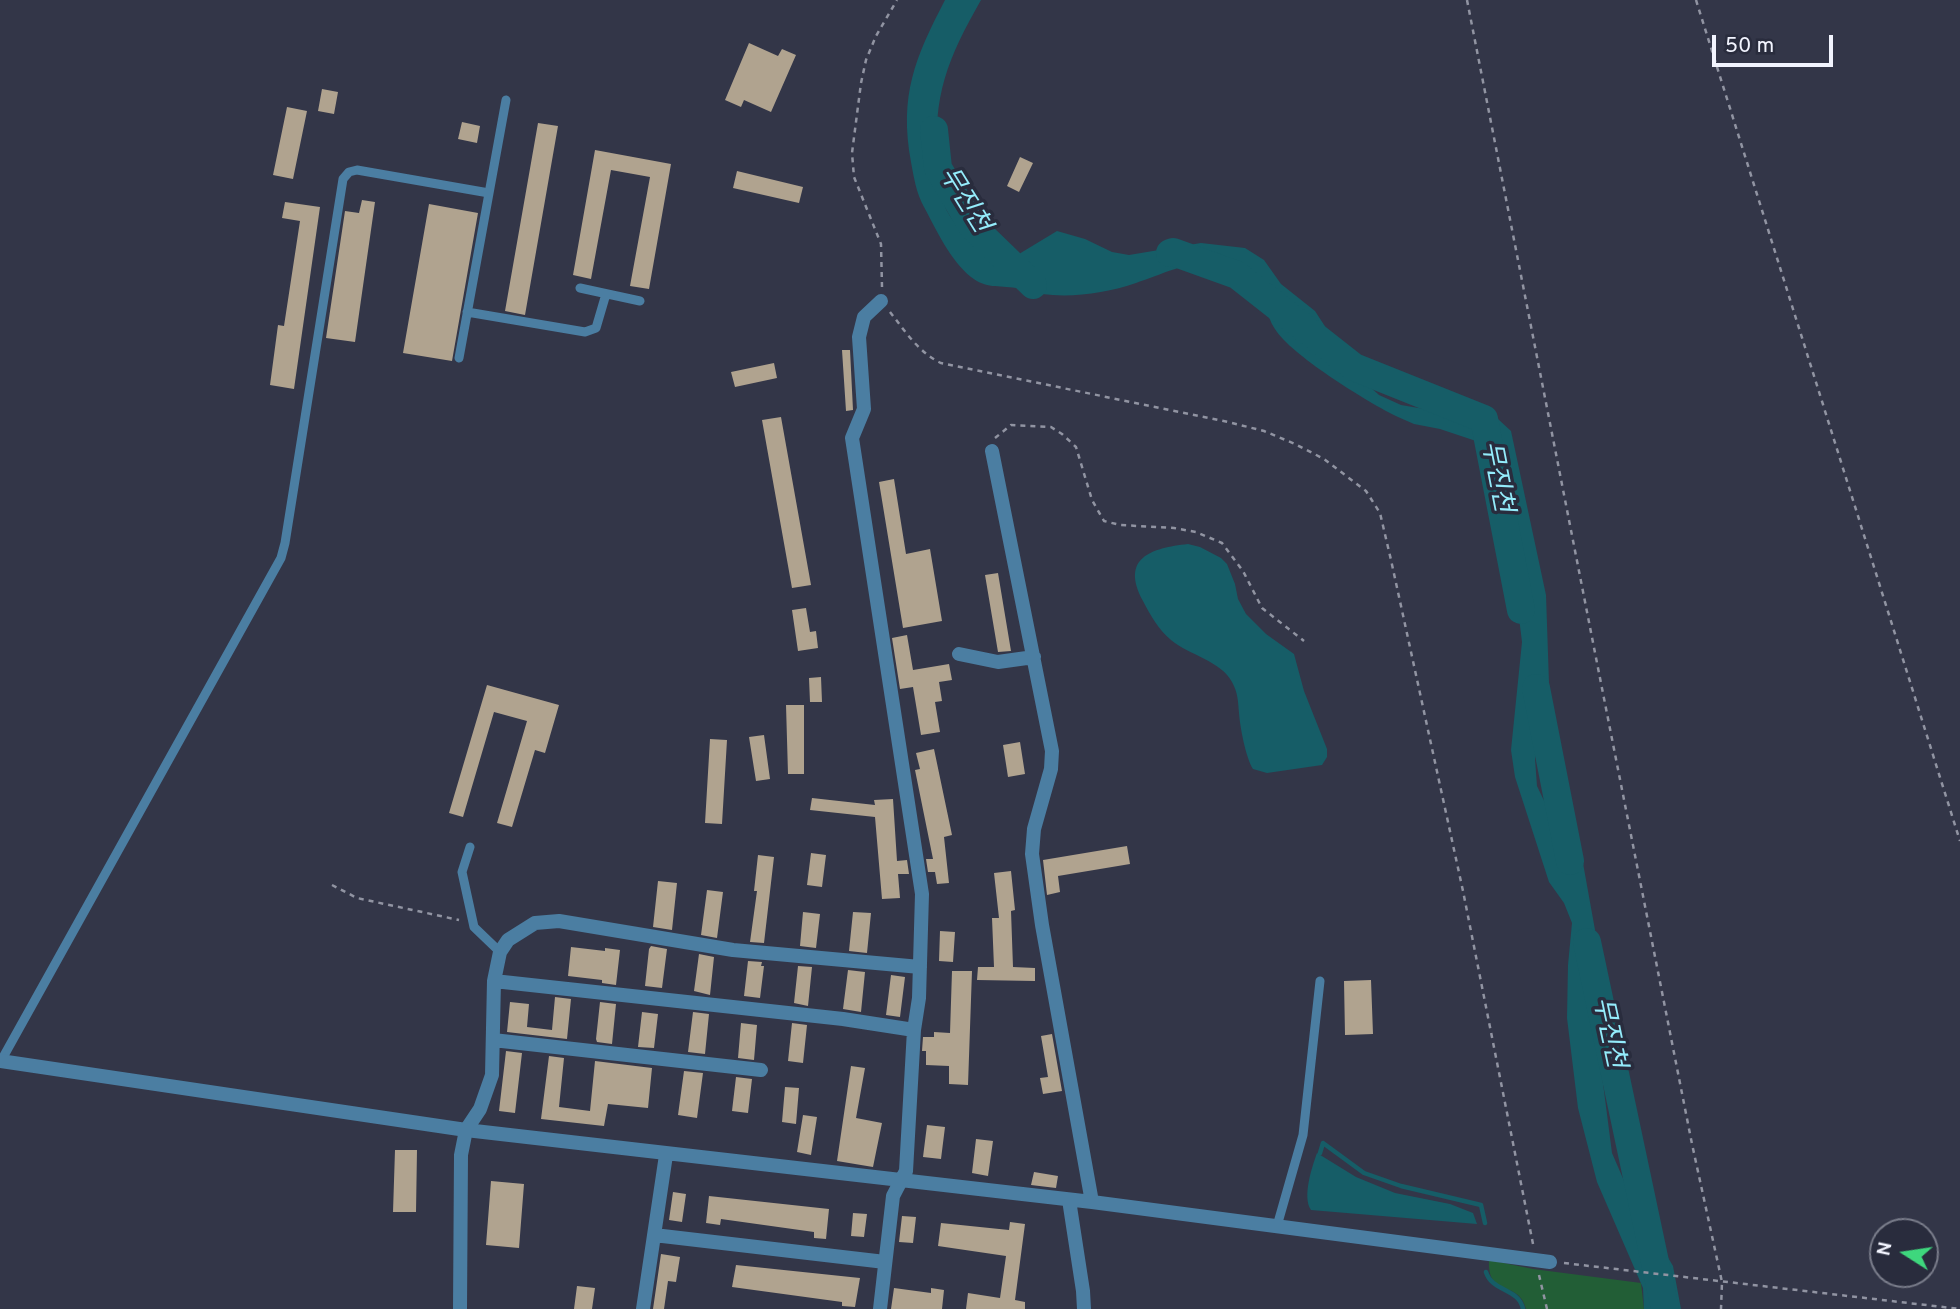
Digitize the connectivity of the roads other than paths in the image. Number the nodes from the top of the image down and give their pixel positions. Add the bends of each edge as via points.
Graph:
1 (506, 100) dead end
2 (489, 193) junction
3 (580, 288) dead end
4 (606, 294) junction
5 (640, 301) dead end
6 (881, 301) road end
7 (467, 312) junction
8 (459, 358) dead end
9 (992, 451) road end
10 (959, 653) dead end
11 (1034, 657) junction
12 (470, 847) dead end
13 (500, 952) junction
14 (920, 967) junction
15 (494, 981) junction
16 (1320, 981) dead end
17 (915, 1030) junction
18 (493, 1040) junction
19 (1, 1061) edge
20 (761, 1070) dead end
21 (466, 1130) junction
22 (666, 1154) junction
23 (901, 1182) junction
24 (1069, 1200) junction
25 (1092, 1202) junction
26 (1277, 1226) junction
27 (654, 1235) junction
28 (1543, 1260) road end
29 (885, 1262) junction
30 (460, 1309) edge
31 (643, 1309) edge
32 (880, 1309) edge
33 (1084, 1309) edge

1 - 2 lane
2 - 7 lane
2 - 19 lane via 358,170 343,179 281,558
3 - 4 lane
4 - 5 lane
4 - 7 lane via 596,328 585,332
6 - 14 street via 864,317 859,337 864,409 852,438 922,894
7 - 8 lane
9 - 11 street
10 - 11 street via 998,662
11 - 25 street via 1052,751 1032,854
12 - 13 lane via 462,872 474,927
13 - 14 street via 508,940 535,923 559,920 733,950
13 - 15 street
14 - 17 street
15 - 17 street
15 - 18 street
16 - 26 lane via 1303,1135
17 - 23 street via 906,1171
18 - 20 street
18 - 21 street via 488,1090
19 - 21 street
21 - 22 street
21 - 30 street via 461,1155
22 - 23 street
22 - 27 street
23 - 24 street
23 - 29 street via 893,1196
24 - 25 street
24 - 33 street
25 - 26 street
26 - 28 street
27 - 29 street
27 - 31 street
29 - 32 street

